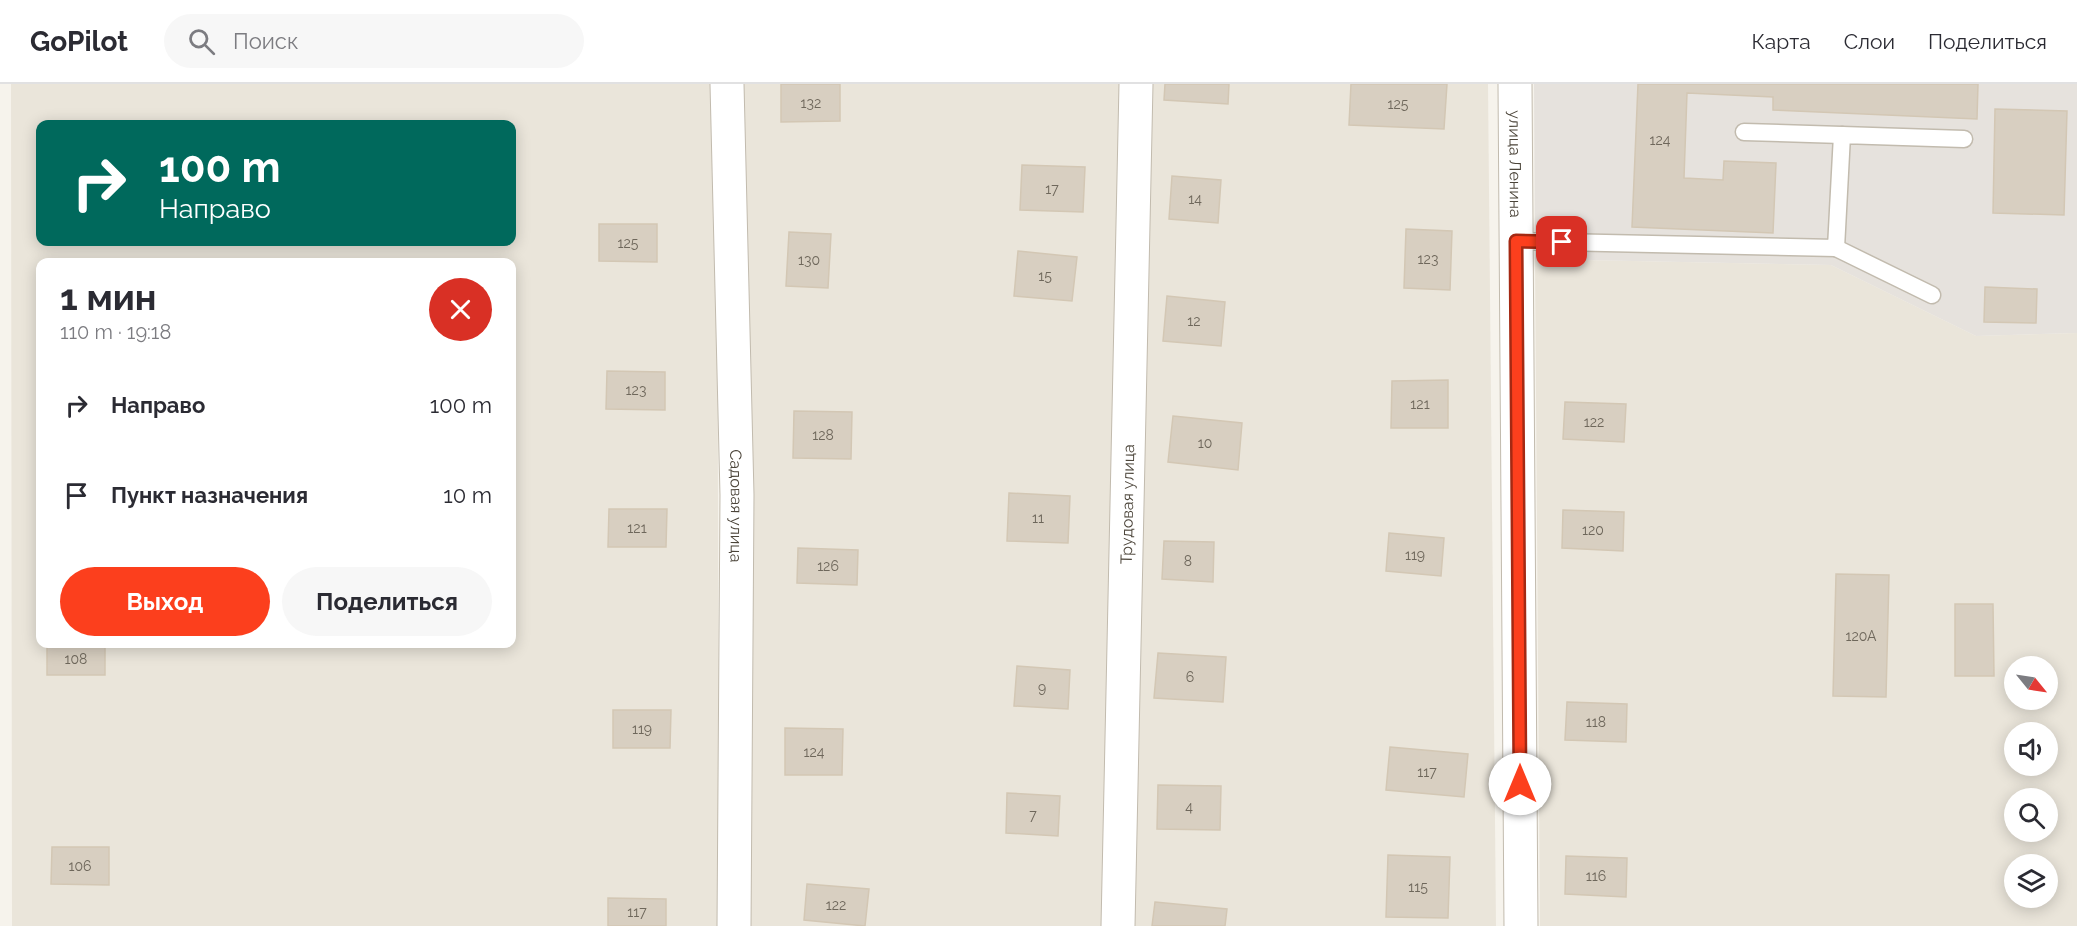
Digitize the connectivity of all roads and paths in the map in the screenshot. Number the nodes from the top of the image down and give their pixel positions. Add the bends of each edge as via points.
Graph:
1 (727, 84) edge
2 (1136, 84) edge
3 (1515, 84) edge
4 (1744, 132) dead end
5 (1842, 135) junction
6 (1964, 140) dead end
7 (1516, 241) junction
8 (1836, 248) junction
9 (1932, 295) dead end
10 (734, 926) edge
11 (1118, 926) edge
12 (1521, 926) edge

1 - 10 street, Садовая улица via 737,495
2 - 11 street, Трудовая улица
3 - 7 street, улица Ленина
4 - 5 lane
5 - 6 lane
5 - 8 lane
7 - 8 lane
7 - 12 street, улица Ленина
8 - 9 lane

